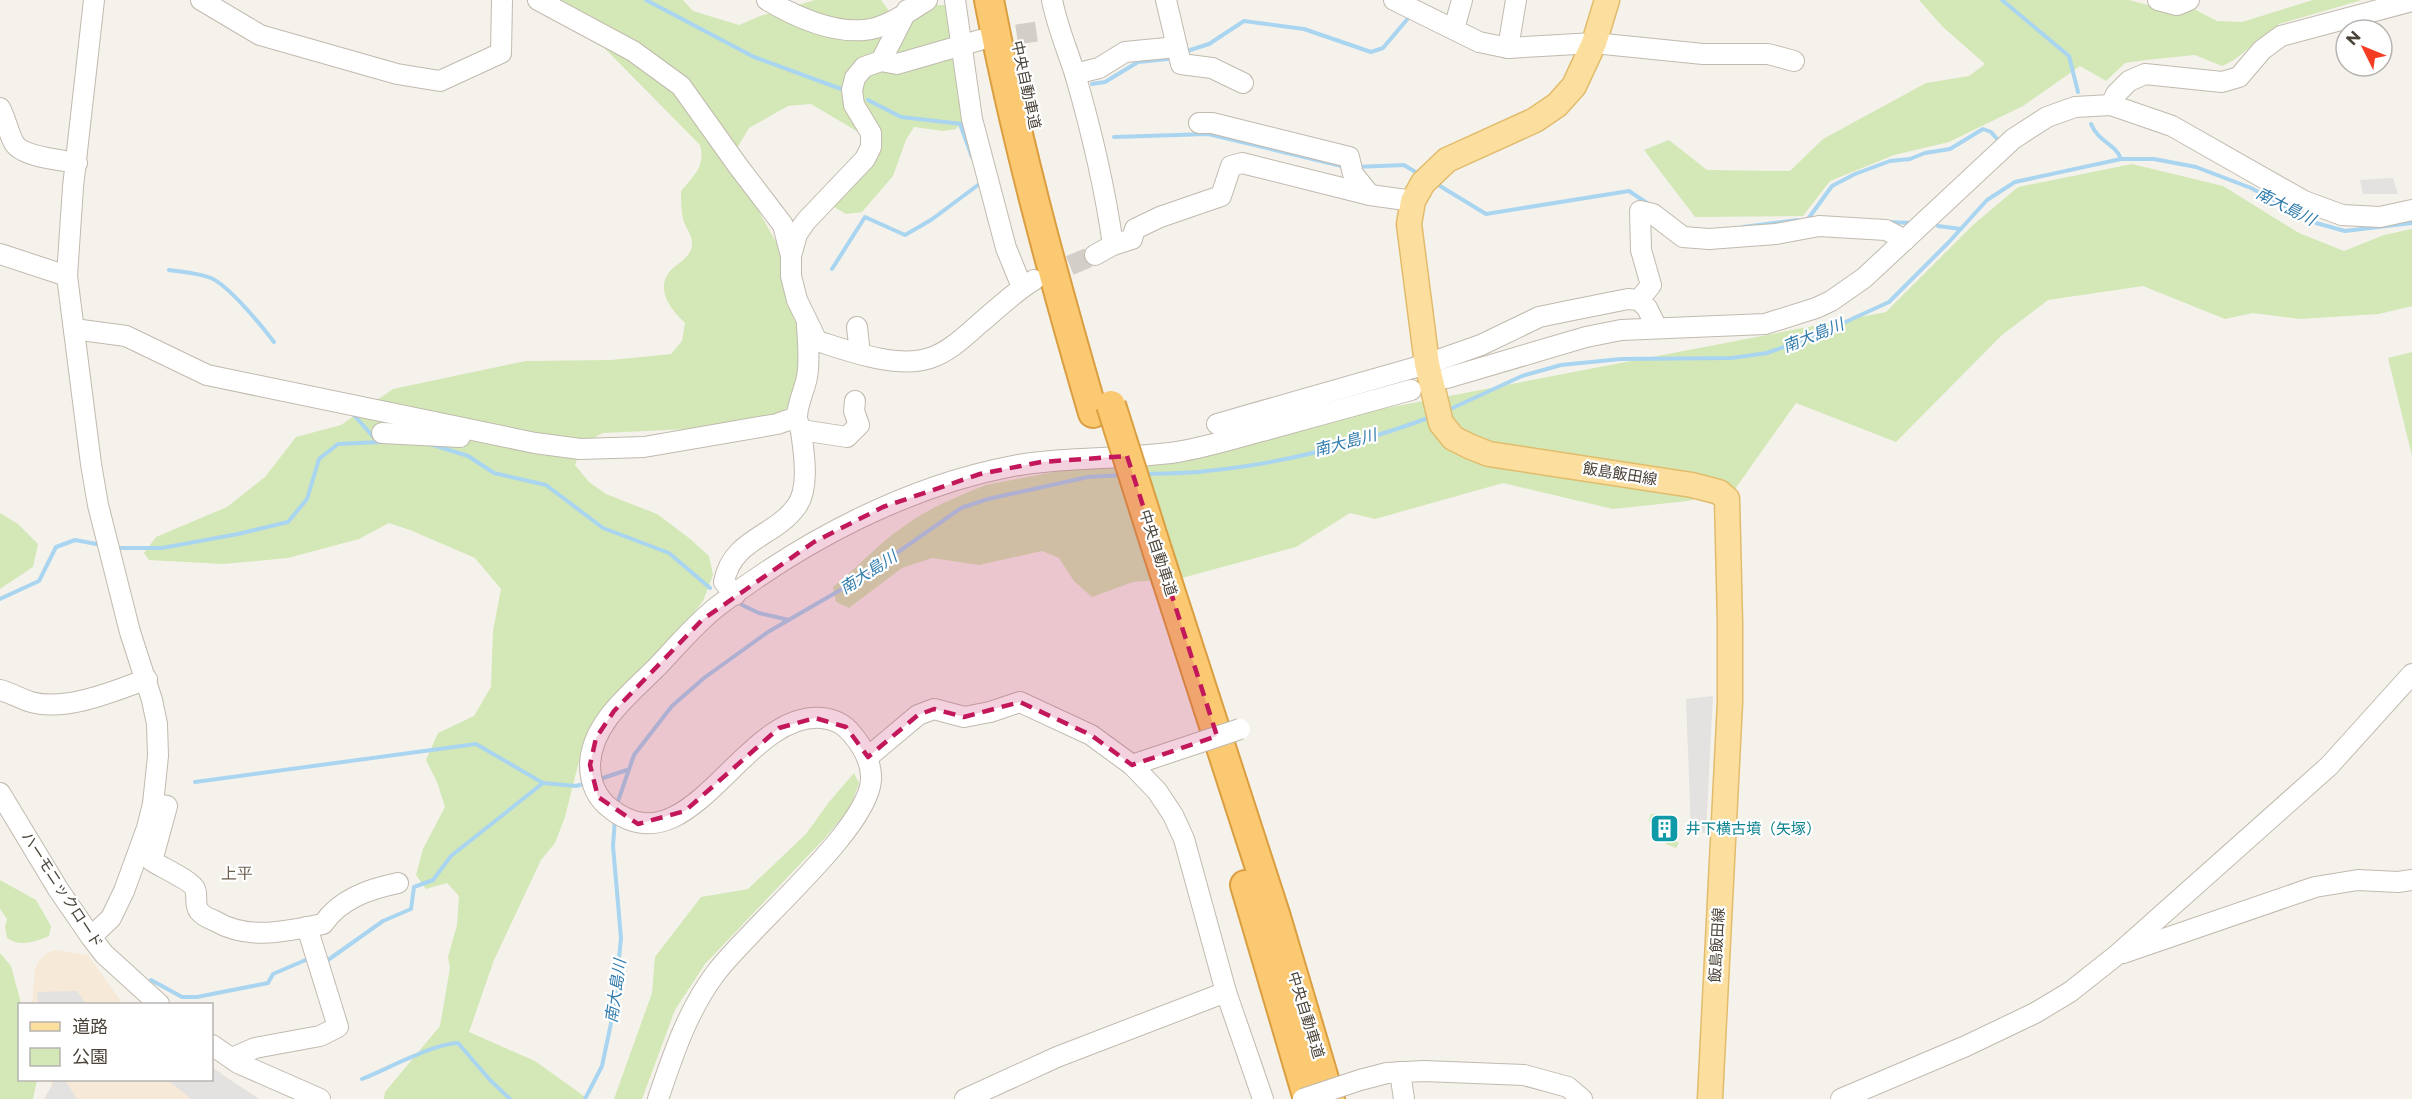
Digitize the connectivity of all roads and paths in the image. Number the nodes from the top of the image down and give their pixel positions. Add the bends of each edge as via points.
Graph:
1 (94, 0) edge
2 (201, 0) edge
3 (502, 0) edge
4 (538, 0) edge
5 (767, 0) edge
6 (927, 0) edge
7 (955, 0) edge
8 (990, 0) edge
9 (1008, 0) edge
10 (1052, 0) edge
11 (1166, 0) edge
12 (1394, 0) edge
13 (1462, 0) edge
14 (1516, 0) edge
15 (1607, 0) edge
16 (2158, 0) edge
17 (2189, 0) edge
18 (2412, 1) edge
19 (909, 8) edge
20 (1454, 29) junction
21 (1594, 43) junction
22 (971, 44) junction
23 (1177, 47) junction
24 (1508, 48) junction
25 (881, 61) junction
26 (1794, 61) dead end
27 (1075, 75) junction
28 (1243, 83) dead end
29 (2111, 105) junction
30 (0, 108) edge
31 (1199, 123) dead end
32 (77, 164) junction
33 (1297, 177) junction
34 (1370, 195) junction
35 (1320, 196) dead end
36 (1413, 201) junction
37 (2412, 210) edge
38 (1905, 240) junction
39 (1113, 245) junction
40 (0, 254) edge
41 (1095, 255) tunnel mouth
42 (791, 256) junction
43 (67, 276) junction
44 (1639, 300) junction
45 (807, 323) junction
46 (857, 327) dead end
47 (74, 328) junction
48 (1657, 328) junction
49 (863, 358) junction
50 (1426, 364) junction
51 (1447, 378) dead end
52 (1411, 390) dead end
53 (855, 401) dead end
54 (1102, 409) junction
55 (799, 423) junction
56 (1217, 424) dead end
57 (382, 433) dead end
58 (492, 434) junction
59 (1149, 557) junction
60 (735, 595) junction
61 (2412, 674) edge
62 (147, 679) junction
63 (0, 690) edge
64 (1240, 729) dead end
65 (868, 757) junction
66 (1132, 765) junction
67 (0, 793) edge
68 (153, 804) junction
69 (2412, 880) edge
70 (398, 883) dead end
71 (307, 927) junction
72 (91, 937) junction
73 (2118, 954) junction
74 (1226, 992) junction
75 (157, 1003) edge
76 (213, 1046) edge
77 (232, 1058) junction
78 (1400, 1072) junction
79 (993, 1094) edge
80 (320, 1099) edge
81 (658, 1099) edge
82 (965, 1099) edge
83 (1263, 1099) edge
84 (1303, 1099) edge
85 (1308, 1099) edge
86 (1330, 1099) edge
87 (1404, 1099) edge
88 (1581, 1099) edge
89 (1710, 1099) edge
90 (1841, 1099) edge

1 - 32 street
2 - 3 street via 260,35 397,74 440,81 501,53
4 - 42 street via 633,51 681,86 783,225
5 - 19 street via 788,13 836,28 865,30
6 - 19 street
7 - 22 street
8 - 54 highway, 中央自動車道 via 1027,173
9 - 54 highway, 中央自動車道
10 - 27 street via 1048,28
11 - 23 street
12 - 20 street
13 - 20 street
14 - 24 street
15 - 21 main road, 飯島飯田線
16 - 17 street via 2177,5
18 - 29 street via 2281,36 2262,50 2239,77 2222,82 2145,74 2129,81
19 - 25 street
20 - 24 street via 1479,42
21 - 24 street
21 - 26 street via 1703,54 1768,54
21 - 36 main road, 飯島飯田線 via 1574,86 1557,105 1535,120 1448,160 1423,183
22 - 25 street via 897,64
22 - 49 street via 972,119 1006,248 1028,284 963,338 929,359
23 - 27 street via 1125,52 1099,68
23 - 28 street via 1181,64 1212,68
25 - 42 street via 864,67 852,90 854,105 871,133 866,159 807,221 797,234
27 - 39 street
29 - 37 street via 2172,126 2320,208 2360,218
29 - 38 street via 2074,107 2029,128
30 - 32 street via 15,145 28,154
31 - 34 street via 1212,123 1351,166
32 - 43 street
33 - 34 street
33 - 35 street via 1300,185
33 - 39 street via 1242,163 1231,166 1221,196 1160,217 1135,230 1132,239
34 - 36 street
36 - 50 main road, 飯島飯田線 via 1409,224
38 - 44 street via 1886,230 1820,226 1776,234 1683,237 1653,214 1640,211 1641,250 1651,285
38 - 48 street via 1847,290 1801,314 1748,326
39 - 41 street
40 - 43 street
42 - 45 street via 791,276
43 - 47 street
44 - 48 street
44 - 50 street via 1628,298 1539,317 1481,345
45 - 49 street via 817,341
45 - 55 street via 808,374
46 - 49 street
47 - 58 street via 126,336 207,375
47 - 62 street via 91,464 108,546 130,632
48 - 51 street via 1586,337
50 - 56 street
50 - 89 main road, 飯島飯田線 via 1441,423 1453,438 1489,454 1692,485 1719,492 1727,499 1730,702
52 - 60 street via 1179,452 1041,462 980,474 852,521
53 - 55 street via 859,425 847,437
54 - 59 highway, 中央自動車道
55 - 58 street via 644,447 580,449
55 - 60 street via 804,492 786,518 758,536 731,563 724,582
57 - 58 street via 472,438
59 - 85 highway, 中央自動車道
59 - 86 highway, 中央自動車道 via 1276,916
60 - 65 street via 702,620 614,711 596,738 590,765 597,790 622,817 638,824 653,823 686,811 779,728 815,717 831,719 846,727
61 - 73 street via 2329,766
62 - 63 street via 57,705 32,702
62 - 68 street via 157,724
64 - 66 street, bridge
65 - 66 street via 918,715 934,709 964,717 1020,702 1091,735
65 - 81 street via 871,778 867,799 844,833 734,951 703,992 683,1029
66 - 74 street via 1157,791 1184,839
67 - 72 street, ハーモニックロード
68 - 71 street via 167,806 152,861 190,883 199,912 244,933 285,933
68 - 72 street via 120,900 111,918
69 - 73 street via 2358,880 2315,887
70 - 71 street via 347,900 323,924
71 - 77 street via 338,1027 320,1036 255,1048
72 - 75 street, ハーモニックロード
73 - 90 street via 2070,992 2035,1013
74 - 79 street via 1057,1057
74 - 83 street
76 - 77 street
77 - 80 street
78 - 84 street, bridge via 1360,1080
78 - 87 street
78 - 88 street via 1524,1075 1568,1087
79 - 82 street

